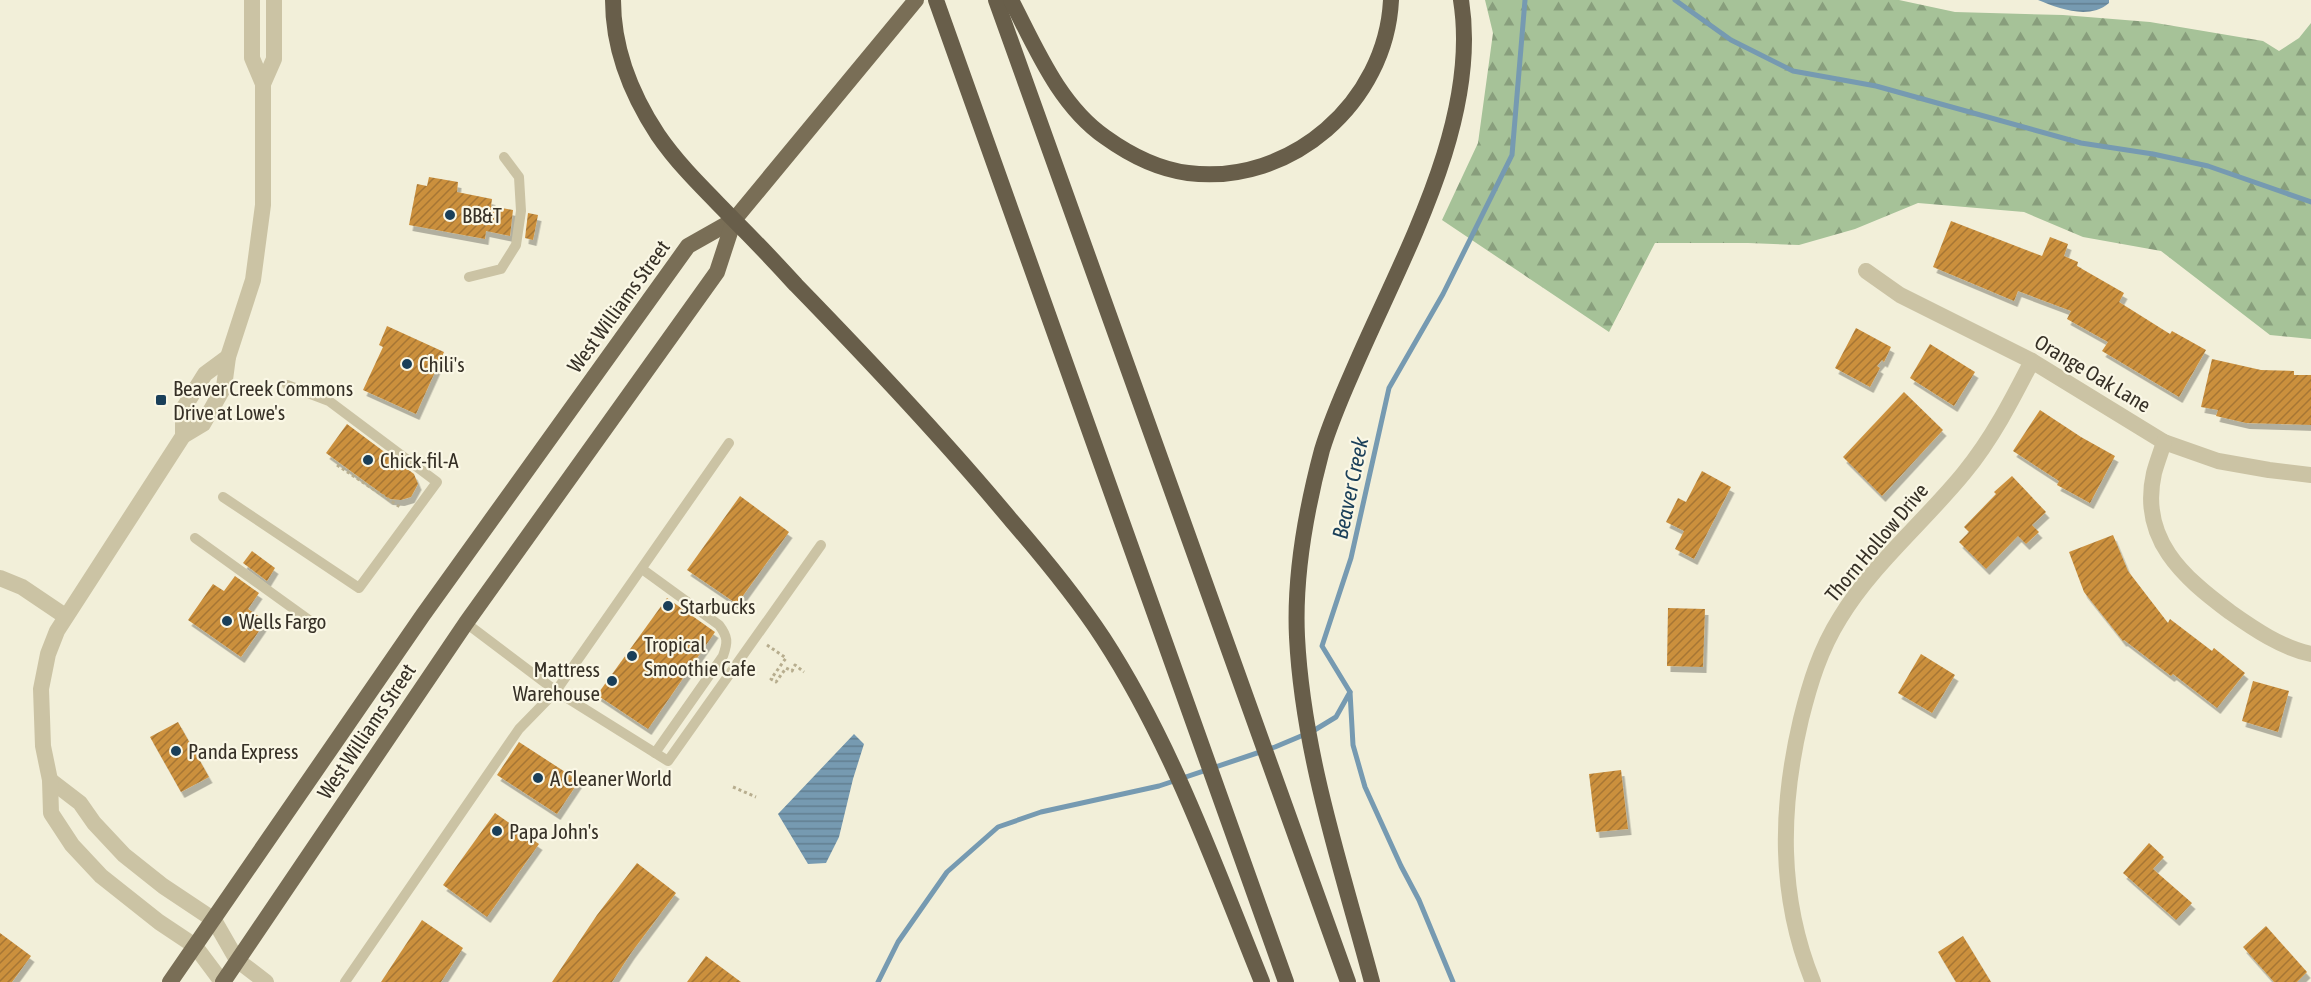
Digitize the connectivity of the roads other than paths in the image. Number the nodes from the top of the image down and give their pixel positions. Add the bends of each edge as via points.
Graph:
1 (252, 0) edge
2 (274, 0) edge
3 (614, 0) edge
4 (916, 0) edge
5 (936, 0) edge
6 (996, 0) edge
7 (1011, 0) edge
8 (1391, 0) edge
9 (1461, 0) edge
10 (263, 84) junction
11 (504, 158) dead end
12 (734, 220) junction
13 (1866, 271) dead end
14 (469, 277) dead end
15 (228, 357) junction
16 (2032, 361) junction
17 (287, 385) dead end
18 (183, 436) junction
19 (2164, 442) junction
20 (729, 443) dead end
21 (2311, 475) edge
22 (223, 497) dead end
23 (195, 538) dead end
24 (821, 544) dead end
25 (642, 569) junction
26 (0, 578) edge
27 (65, 616) junction
28 (466, 623) junction
29 (316, 625) dead end
30 (2311, 654) edge
31 (556, 691) junction
32 (655, 753) junction
33 (50, 780) junction
34 (214, 920) junction
35 (195, 946) junction
36 (237, 960) junction
37 (170, 982) edge
38 (222, 982) edge
39 (267, 982) edge
40 (345, 982) edge
41 (1262, 982) edge
42 (1286, 982) edge
43 (1348, 982) edge
44 (1372, 982) edge
45 (1813, 982) edge

1 - 10 street via 252,58
2 - 10 street via 274,59
3 - 12 highway via 620,59 636,97 690,177
4 - 12 main road
5 - 42 highway
6 - 43 highway
7 - 8 highway via 1047,71 1071,105 1103,136 1134,156 1162,167 1189,173 1231,173 1294,153 1343,116 1367,84 1382,52
9 - 44 highway via 1462,62 1456,112 1429,197 1323,448 1308,510 1300,571 1297,636 1304,709 1318,780
10 - 15 street via 261,230 253,280
11 - 14 lane via 519,177 521,211 516,245 501,269
12 - 28 main road, West Williams Street via 717,272
12 - 34 main road, West Williams Street via 688,246 423,615
12 - 41 highway via 966,465 1053,569 1104,639 1149,717
13 - 16 street, Orange Oak Lane via 1900,295
15 - 18 street via 225,387 203,424
15 - 18 street via 205,374 183,409
16 - 19 street, Orange Oak Lane
16 - 45 street, Thorn Hollow Drive via 1989,442 1860,590 1840,617 1813,671 1796,737 1784,831 1796,931
17 - 22 lane via 329,401 437,482 358,588
18 - 27 street
19 - 21 street, Orange Oak Lane via 2218,461
19 - 30 street via 2154,473 2152,507 2169,555 2191,582 2237,617 2274,640
20 - 25 lane
23 - 29 lane
24 - 32 lane via 668,761
25 - 31 lane
25 - 32 lane via 727,636 723,656
26 - 27 street via 22,587
27 - 33 street via 48,654 42,689 43,746
28 - 31 lane
28 - 36 main road, West Williams Street
31 - 32 lane
31 - 40 lane via 519,729
33 - 34 street via 80,804 124,855
33 - 35 street via 51,813 86,862
34 - 35 main road, West Williams Street
34 - 36 street
35 - 37 main road, West Williams Street
35 - 38 street
36 - 38 main road, West Williams Street
36 - 39 street

